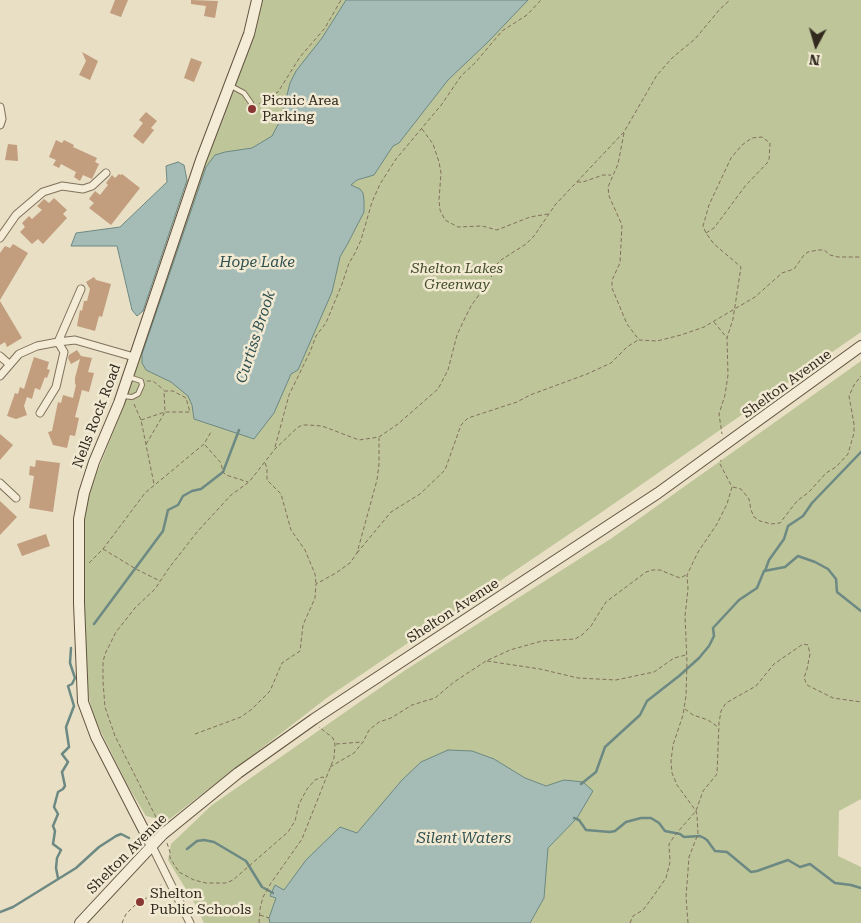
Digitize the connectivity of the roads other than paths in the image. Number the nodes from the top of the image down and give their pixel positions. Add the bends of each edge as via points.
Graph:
1 (257, 0) edge
2 (229, 85) junction
3 (0, 108) edge
4 (253, 108) road end
5 (0, 126) edge
6 (106, 173) dead end
7 (0, 238) edge
8 (81, 289) dead end
9 (58, 342) junction
10 (861, 346) edge
11 (0, 356) edge
12 (134, 357) junction
13 (9, 364) junction
14 (0, 376) edge
15 (127, 377) junction
16 (121, 396) junction
17 (40, 413) dead end
18 (0, 483) edge
19 (16, 498) dead end
20 (152, 846) junction
21 (80, 923) edge
22 (190, 923) edge

1 - 2 main road, Nells Rock Road via 249,34
2 - 4 lane via 244,93
2 - 12 main road, Nells Rock Road
3 - 5 street
6 - 7 street via 83,190 62,186 42,192 16,215
8 - 9 street
9 - 12 street via 75,340
9 - 13 street via 19,354
9 - 17 street via 64,352 56,387
10 - 20 main road, Shelton Avenue via 658,493 314,719 238,773
11 - 13 street
12 - 15 main road, Nells Rock Road
13 - 14 street
15 - 16 main road, Nells Rock Road
15 - 16 lane via 141,381 142,385 138,394
16 - 20 main road, Nells Rock Road via 94,462 79,519 81,677 84,702 96,737
18 - 19 street
20 - 21 main road, Shelton Avenue
20 - 22 street

